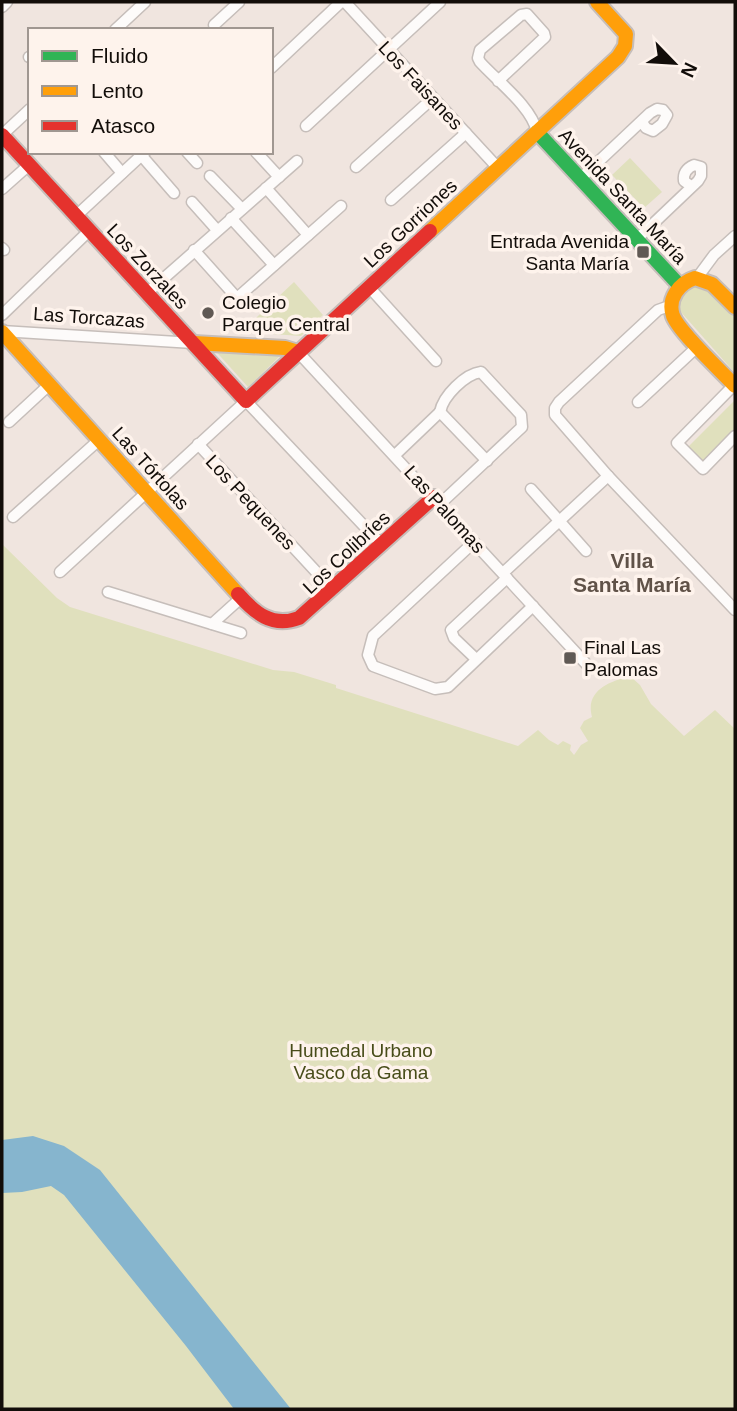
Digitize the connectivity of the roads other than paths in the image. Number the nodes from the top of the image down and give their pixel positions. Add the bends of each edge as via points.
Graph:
1 (7, 2) edge
2 (145, 2) edge
3 (239, 2) edge
4 (343, 2) edge
5 (440, 2) edge
6 (597, 2) edge
7 (2, 7) edge
8 (214, 25) dead end
9 (117, 28) edge
10 (388, 49) junction
11 (273, 66) edge
12 (498, 81) junction
13 (433, 98) junction
14 (28, 111) edge
15 (642, 122) dead end
16 (306, 126) dead end
17 (537, 132) junction
18 (466, 133) junction
19 (2, 135) edge
20 (106, 154) edge
21 (143, 154) edge
22 (189, 154) edge
23 (258, 154) edge
24 (297, 161) dead end
25 (197, 163) dead end
26 (29, 164) junction
27 (356, 167) dead end
28 (498, 168) junction
29 (122, 173) junction
30 (210, 176) dead end
31 (279, 177) junction
32 (580, 179) junction
33 (691, 186) dead end
34 (266, 188) junction
35 (2, 189) edge
36 (174, 193) dead end
37 (391, 200) dead end
38 (192, 202) dead end
39 (341, 206) dead end
40 (242, 209) junction
41 (76, 216) junction
42 (231, 218) junction
43 (90, 230) junction
44 (217, 230) junction
45 (308, 235) junction
46 (735, 236) edge
47 (637, 239) junction
48 (194, 250) junction
49 (274, 265) junction
50 (697, 278) junction
51 (680, 286) junction
52 (369, 287) junction
53 (147, 293) junction
54 (671, 305) junction
55 (735, 307) edge
56 (2, 315) edge
57 (2, 332) edge
58 (194, 343) junction
59 (697, 347) junction
60 (298, 352) junction
61 (436, 361) dead end
62 (49, 385) junction
63 (735, 385) edge
64 (246, 401) junction
65 (638, 402) dead end
66 (440, 412) junction
67 (9, 422) dead end
68 (735, 436) edge
69 (99, 440) junction
70 (198, 444) junction
71 (395, 455) junction
72 (487, 461) junction
73 (608, 476) junction
74 (531, 489) dead end
75 (146, 492) junction
76 (437, 501) junction
77 (13, 517) dead end
78 (560, 521) junction
79 (474, 542) junction
80 (382, 545) junction
81 (586, 551) dead end
82 (60, 572) dead end
83 (505, 576) junction
84 (333, 590) junction
85 (108, 592) dead end
86 (242, 597) junction
87 (734, 606) edge
88 (533, 607) junction
89 (277, 622) joint
90 (212, 624) junction
91 (241, 633) dead end
92 (476, 659) junction
93 (590, 668) dead end

1 - 7 street
2 - 9 street
3 - 8 street
4 - 10 street, Los Faisanes
4 - 11 street
5 - 10 street
6 - 17 street, Los Gorriones via 626,34 623,51
10 - 13 street, Los Faisanes
10 - 16 street
12 - 12 street via 545,37 527,14 478,52 478,60
12 - 17 street via 534,118
13 - 18 street, Los Faisanes
13 - 27 street
14 - 19 street
15 - 32 street
17 - 28 street, Los Gorriones
17 - 32 street, Avenida Santa María
18 - 28 street, Los Faisanes
18 - 37 street
19 - 26 street, Los Zorzales
20 - 29 street
21 - 29 street
21 - 36 street
22 - 25 street
23 - 31 street
24 - 31 street
26 - 35 street
26 - 41 street, Los Zorzales
28 - 52 street, Los Gorriones
29 - 41 street
30 - 40 street
31 - 34 street
32 - 47 street, Avenida Santa María
33 - 47 street
34 - 40 street
34 - 45 street
38 - 44 street
39 - 45 street
40 - 42 street
41 - 43 street, Los Zorzales
42 - 44 street
42 - 49 street
43 - 53 street, Los Zorzales
43 - 56 street
44 - 48 street
45 - 49 street
46 - 50 street
47 - 51 street, Avenida Santa María
48 - 49 street via 237,298
48 - 53 street
50 - 51 street
50 - 55 street via 714,285
51 - 54 street
52 - 60 street, Los Gorriones
52 - 61 street
53 - 58 street, Los Zorzales
54 - 59 street via 674,318
54 - 73 street via 658,310 554,411
57 - 58 street, Las Torcazas
57 - 62 street, Las Tórtolas
58 - 60 street, Las Torcazas
58 - 64 street, Los Zorzales
59 - 63 street
59 - 65 street
60 - 64 street, Los Gorriones
60 - 71 street, Las Palomas
62 - 67 street
62 - 69 street, Las Tórtolas
63 - 68 street via 677,443 703,469
64 - 70 street, Los Gorriones
64 - 80 street, Los Zorzales
66 - 71 street
66 - 72 street
66 - 72 street via 442,402 472,373 481,372 521,415 522,427
69 - 75 street, Las Tórtolas
69 - 77 street
70 - 75 street, Los Gorriones
70 - 84 street, Los Pequenes
71 - 76 street, Las Palomas
72 - 76 street
73 - 78 street
73 - 87 street
74 - 78 street
75 - 82 street, Los Gorriones
75 - 86 street, Las Tórtolas
76 - 79 street, Las Palomas
76 - 80 street, Los Colibríes
78 - 81 street
78 - 83 street
79 - 83 street, Las Palomas
79 - 92 street via 373,635 368,655 373,666 435,689 448,687
80 - 84 street, Los Colibríes
83 - 88 street, Las Palomas
83 - 92 street via 451,630
84 - 89 street, Los Colibríes via 301,618
85 - 90 street
86 - 89 street, Las Tórtolas via 259,614
86 - 90 street
88 - 92 street
88 - 93 street, Las Palomas
90 - 91 street

